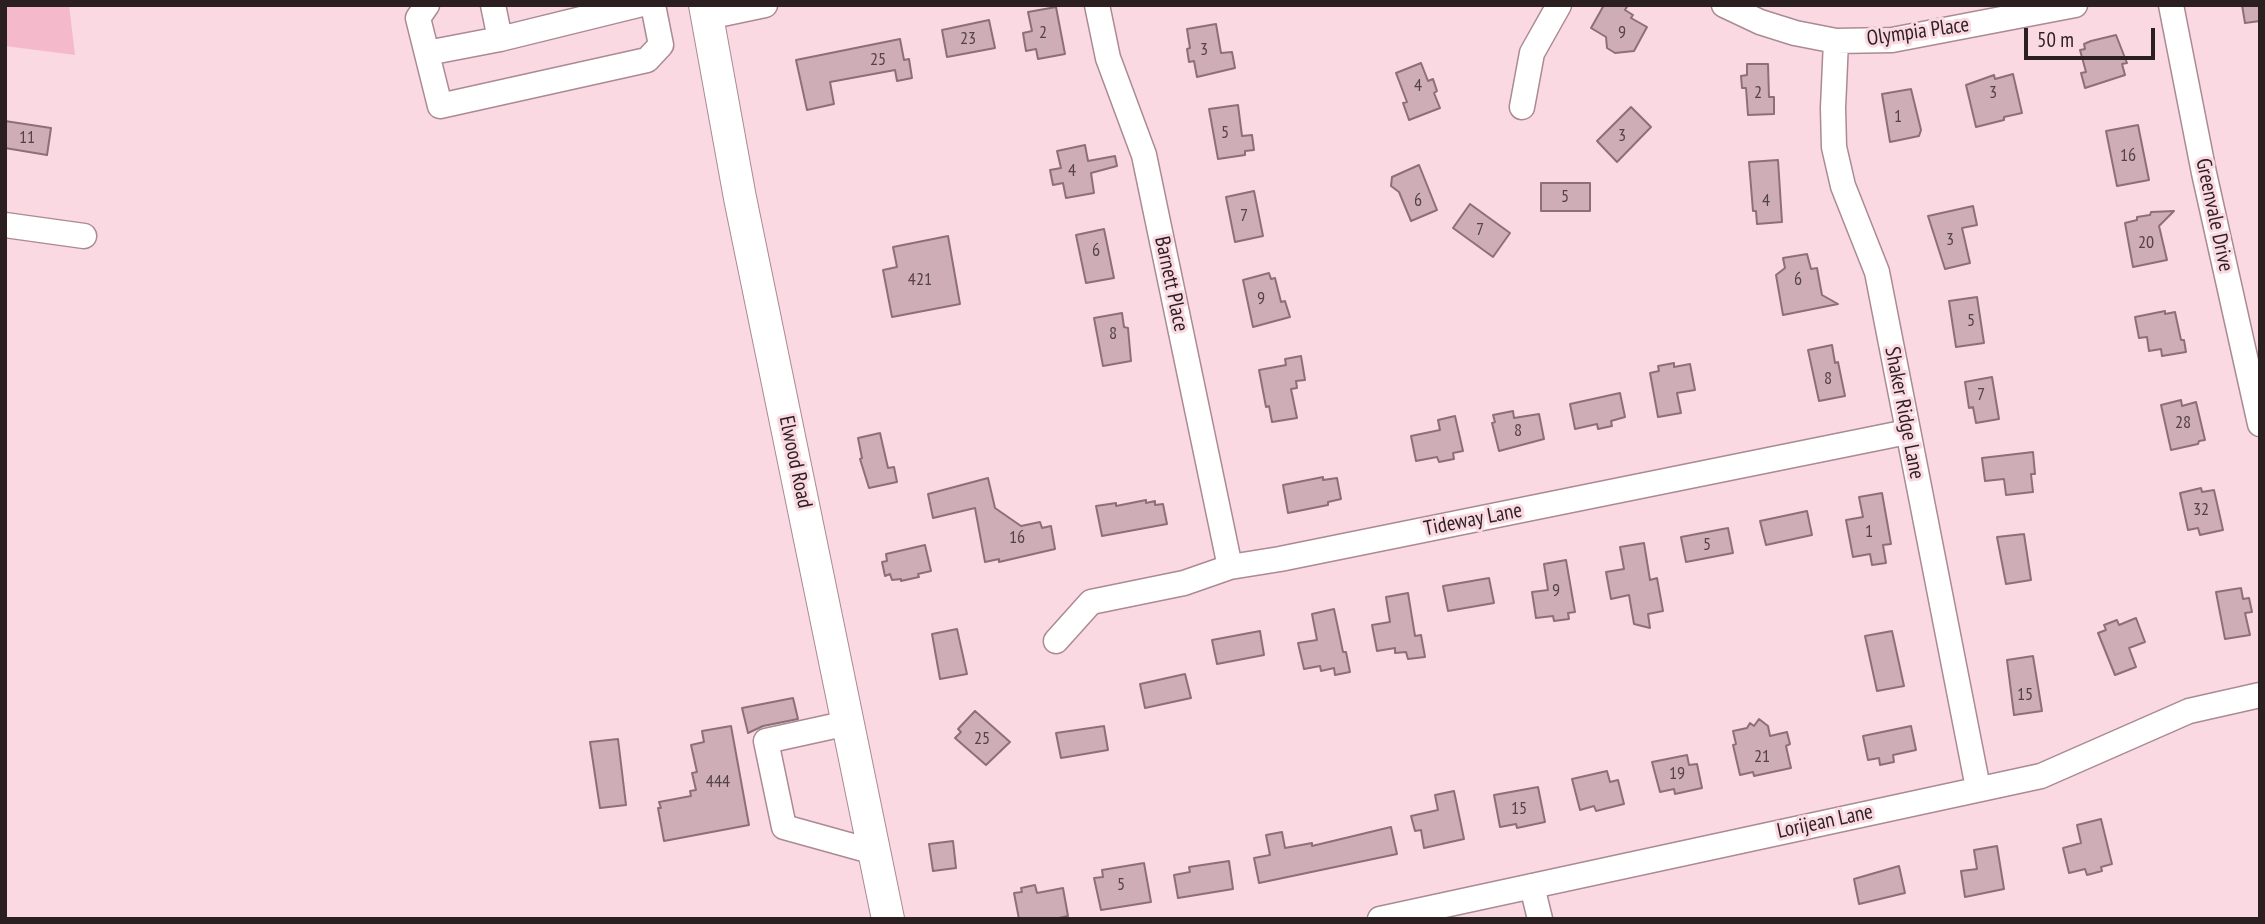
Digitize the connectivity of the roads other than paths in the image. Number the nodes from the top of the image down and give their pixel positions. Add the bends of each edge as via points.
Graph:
1 (427, 5) edge
2 (493, 5) edge
3 (638, 5) edge
4 (653, 5) edge
5 (765, 5) edge
6 (1097, 5) edge
7 (1559, 5) edge
8 (1724, 5) edge
9 (2075, 5) edge
10 (2171, 5) edge
11 (706, 11) edge
12 (500, 39) junction
13 (1836, 41) junction
14 (427, 53) junction
15 (1522, 107) dead end
16 (5, 225) edge
17 (84, 236) dead end
18 (2260, 424) edge
19 (1907, 432) junction
20 (1230, 567) junction
21 (1056, 640) dead end
22 (2260, 695) edge
23 (848, 723) junction
24 (1978, 788) junction
25 (874, 852) junction
26 (1532, 886) junction
27 (888, 919) edge
28 (1380, 919) edge
29 (1540, 919) edge

1 - 14 street via 418,18
2 - 12 street
3 - 12 street
4 - 14 street via 661,45 647,60 440,106
5 - 11 street
6 - 20 street, Barnett Place via 1108,58 1144,155
7 - 15 street via 1532,53
8 - 13 street, Olympia Place via 1760,22
9 - 13 street, Olympia Place via 1892,40
10 - 18 street, Greenvale Drive
11 - 23 main road, Elwood Road
12 - 14 street
13 - 19 street, Shaker Ridge Lane via 1834,147 1843,186 1877,272
16 - 17 street
19 - 20 street, Tideway Lane
19 - 24 street, Shaker Ridge Lane
20 - 21 street, Tideway Lane via 1184,583 1091,603
22 - 24 street, Lorijean Lane via 2189,711 2041,776
23 - 25 main road, Elwood Road
23 - 25 street via 766,741 784,827
24 - 26 street, Lorijean Lane
25 - 27 main road, Elwood Road
26 - 28 street, Lorijean Lane
26 - 29 street

